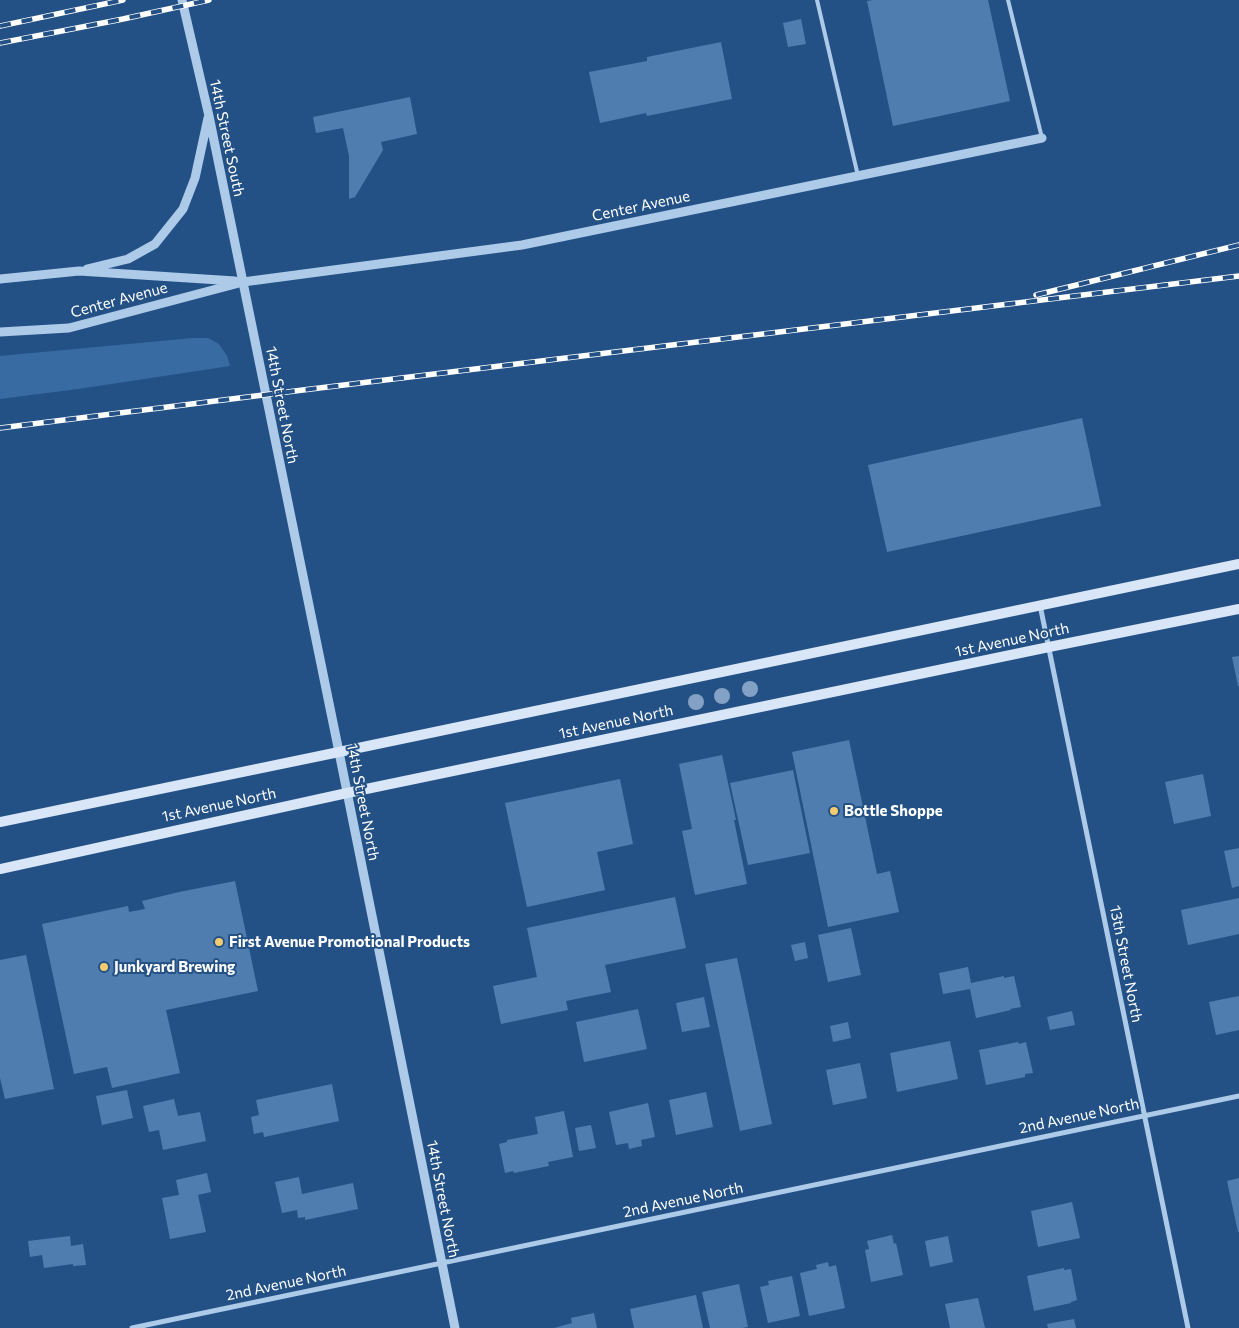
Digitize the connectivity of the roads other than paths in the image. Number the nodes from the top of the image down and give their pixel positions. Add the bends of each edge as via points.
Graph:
1 (182, 0) edge
2 (817, 0) edge
3 (1008, 0) edge
4 (209, 116) junction
5 (1042, 138) joint
6 (858, 176) junction
7 (79, 272) junction
8 (0, 278) edge
9 (243, 282) junction
10 (0, 332) edge
11 (1239, 564) edge
12 (1040, 605) junction
13 (1239, 609) edge
14 (1049, 647) junction
15 (339, 752) junction
16 (347, 792) junction
17 (0, 822) edge
18 (0, 869) edge
19 (1239, 1096) edge
20 (1145, 1115) junction
21 (441, 1263) junction
22 (132, 1328) edge
23 (454, 1328) edge
24 (1188, 1328) edge

1 - 4 street, 14th Street South
2 - 6 lane
3 - 5 lane
4 - 7 street via 195,178 183,209 155,244 128,259
4 - 9 street, 14th Street South
5 - 6 street, Center Avenue
6 - 9 street, Center Avenue via 522,245
7 - 8 street, Center Avenue
7 - 9 street, Center Avenue
9 - 10 street, Center Avenue via 69,328
9 - 15 street, 14th Street North
11 - 12 main road, 1st Avenue North
12 - 14 street, 13th Street North
12 - 15 main road, 1st Avenue North
13 - 14 main road, 1st Avenue North
14 - 16 main road, 1st Avenue North
14 - 20 street, 13th Street North
15 - 16 street, 14th Street North
15 - 17 main road, 1st Avenue North
16 - 18 main road, 1st Avenue North
16 - 21 street, 14th Street North
19 - 20 street, 2nd Avenue North
20 - 21 street, 2nd Avenue North
20 - 24 street, 13th Street North
21 - 22 street, 2nd Avenue North
21 - 23 street, 14th Street North

